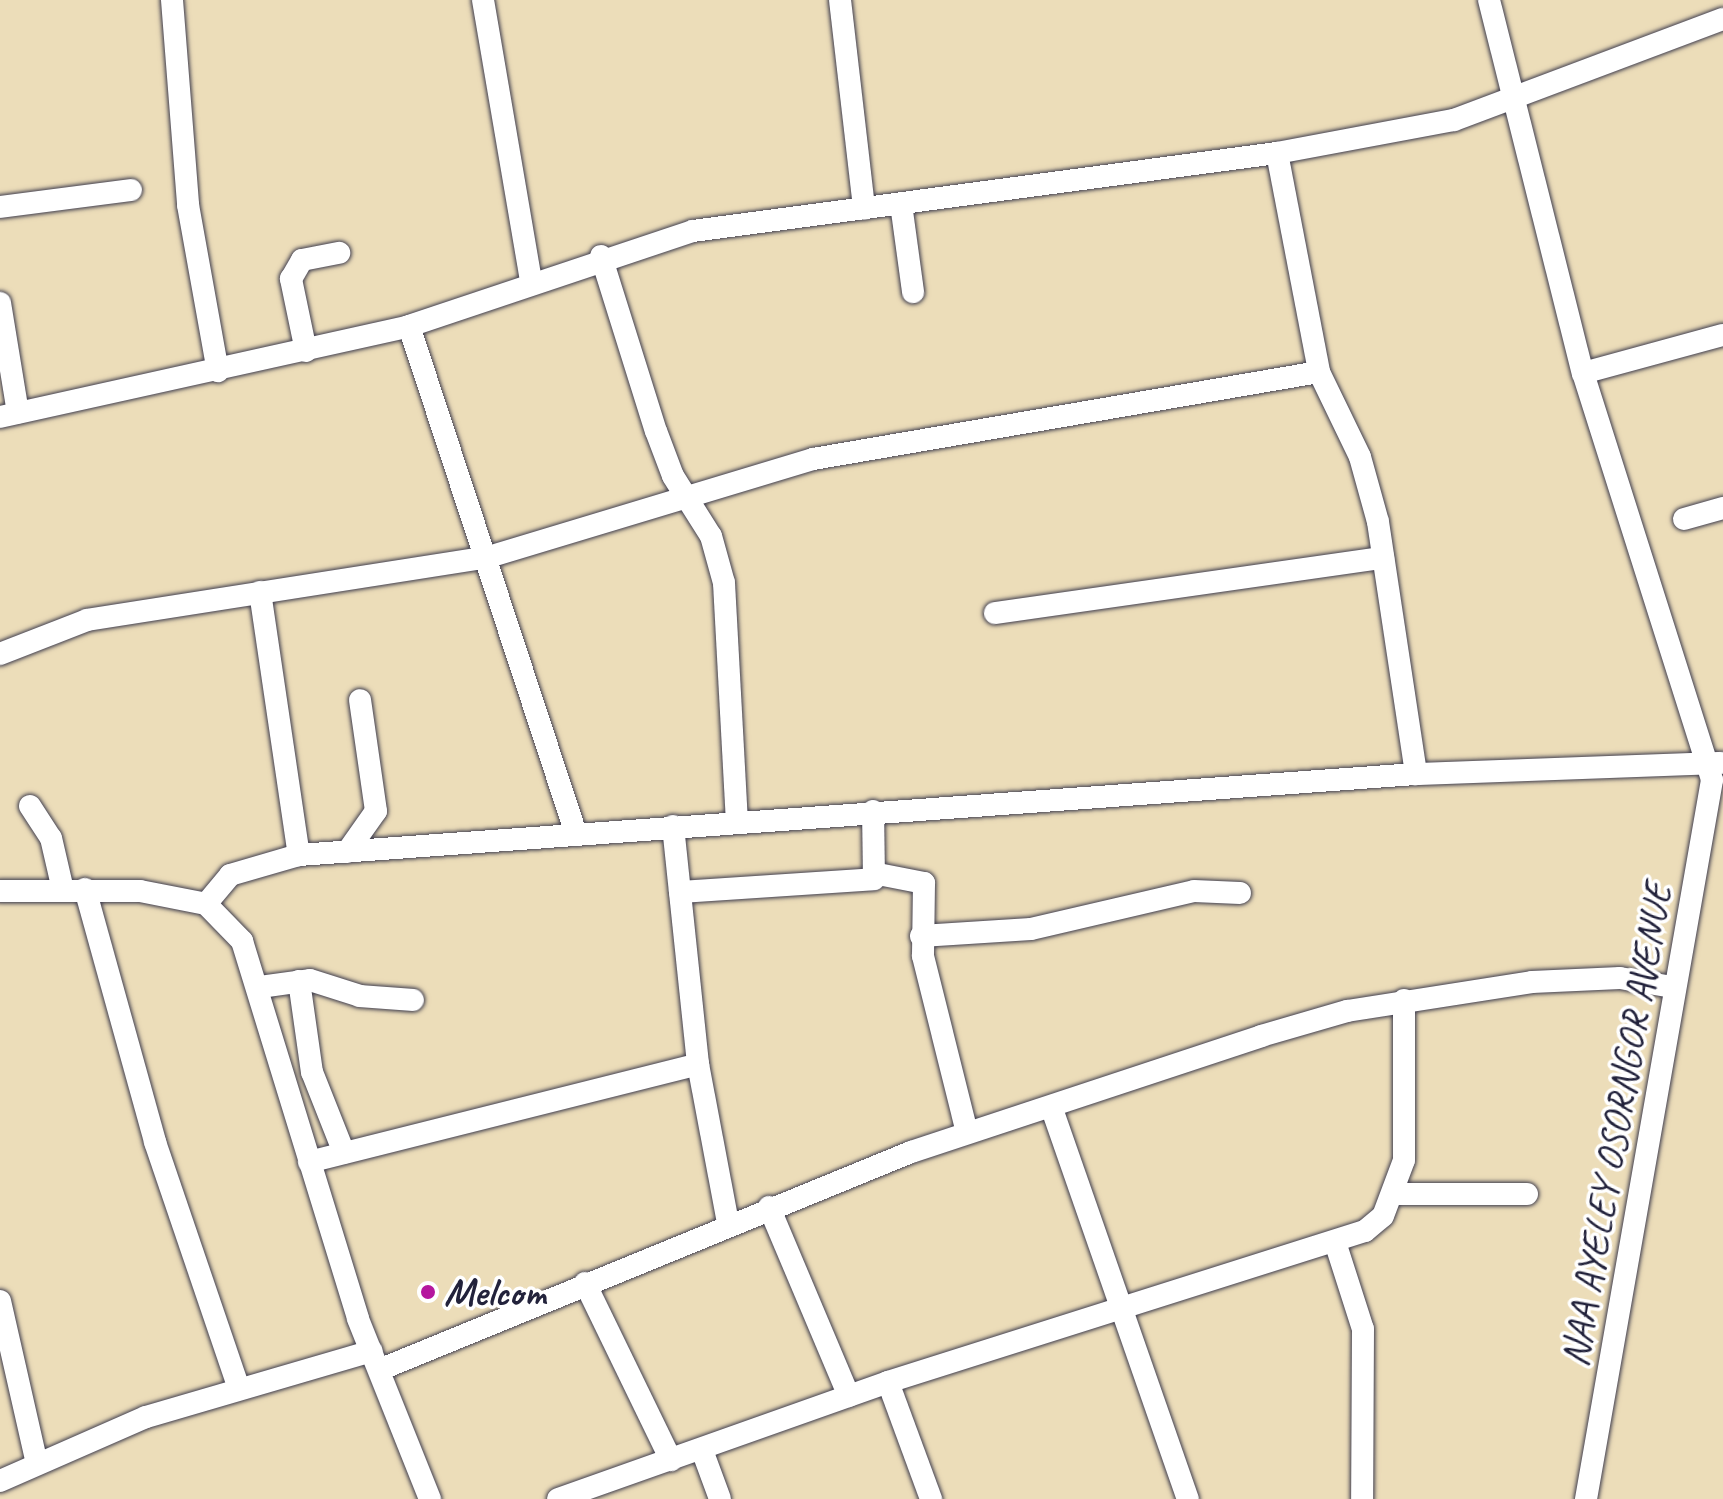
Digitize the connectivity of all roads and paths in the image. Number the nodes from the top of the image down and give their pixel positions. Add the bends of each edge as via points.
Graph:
1 (172, 0) edge
2 (483, 0) edge
3 (840, 0) edge
4 (1489, 0) edge
5 (1723, 19) edge
6 (1517, 101) junction
7 (1277, 153) junction
8 (131, 190) dead end
9 (901, 204) junction
10 (0, 207) edge
11 (864, 209) junction
12 (339, 253) dead end
13 (601, 256) junction
14 (531, 282) junction
15 (913, 292) dead end
16 (0, 303) edge
17 (409, 326) junction
18 (1723, 335) edge
19 (306, 351) junction
20 (218, 371) junction
21 (1319, 372) junction
22 (1583, 373) junction
23 (9, 415) edge
24 (689, 495) junction
25 (1723, 508) edge
26 (1684, 519) dead end
27 (485, 558) junction
28 (1383, 558) junction
29 (260, 592) junction
30 (995, 613) dead end
31 (0, 654) edge
32 (360, 700) dead end
33 (1715, 763) edge
34 (1416, 774) junction
35 (30, 806) dead end
36 (873, 811) junction
37 (737, 821) junction
38 (673, 826) junction
39 (576, 834) junction
40 (347, 852) junction
41 (299, 855) junction
42 (878, 874) junction
43 (74, 890) junction
44 (0, 891) edge
45 (680, 892) junction
46 (1240, 893) dead end
47 (206, 904) junction
48 (921, 936) junction
49 (299, 981) junction
50 (260, 987) junction
51 (1672, 987) junction
52 (413, 1000) dead end
53 (1404, 1000) junction
54 (698, 1064) junction
55 (1052, 1109) junction
56 (967, 1133) junction
57 (344, 1153) junction
58 (309, 1162) junction
59 (1395, 1194) junction
60 (1527, 1194) dead end
61 (769, 1207) junction
62 (728, 1223) junction
63 (1336, 1245) junction
64 (585, 1283) junction
65 (0, 1301) edge
66 (1123, 1307) junction
67 (2, 1330) edge
68 (376, 1360) junction
69 (888, 1382) junction
70 (238, 1386) junction
71 (849, 1396) junction
72 (702, 1450) junction
73 (671, 1460) junction
74 (37, 1464) junction
75 (0, 1481) edge
76 (430, 1499) edge
77 (558, 1499) edge
78 (720, 1499) edge
79 (931, 1499) edge
80 (1188, 1499) edge
81 (1362, 1499) edge
82 (1586, 1499) edge

1 - 20 street via 188,205
2 - 14 street
3 - 11 street
4 - 6 street, NAA AYELEY OSORNGOR AVENUE
5 - 6 street via 1618,54
6 - 7 street via 1454,120
6 - 22 street, NAA AYELEY OSORNGOR AVENUE
7 - 9 street
7 - 21 street
8 - 10 street
9 - 11 street
9 - 15 street
11 - 13 street via 693,231
12 - 19 street via 302,260 291,279
13 - 14 street
13 - 24 street via 656,431
14 - 17 street
16 - 23 street
17 - 19 street
17 - 27 street
18 - 22 street
19 - 20 street
20 - 23 street
21 - 24 street via 813,459
21 - 28 street via 1360,457
22 - 33 street, NAA AYELEY OSORNGOR AVENUE
24 - 27 street
24 - 37 street via 724,583
25 - 26 street
27 - 29 street
27 - 39 street
28 - 30 street
28 - 34 street
29 - 31 street via 87,620
29 - 41 street
32 - 40 street via 376,811
33 - 34 street
33 - 51 street, NAA AYELEY OSORNGOR AVENUE
34 - 36 street
35 - 43 street
36 - 37 street
36 - 42 street
37 - 38 street
38 - 39 street
38 - 45 street
39 - 40 street
40 - 41 street
41 - 47 street via 230,875
42 - 45 street via 866,881
42 - 48 street via 924,883
43 - 44 street
43 - 47 street
43 - 70 street
45 - 54 street
46 - 48 street via 1194,891 1031,929
47 - 50 street via 242,941
48 - 56 street
49 - 50 street
49 - 52 street
49 - 57 street via 312,1072
50 - 58 street
51 - 53 street via 1575,978
51 - 82 street, NAA AYELEY OSORNGOR AVENUE
53 - 55 street via 1261,1036
53 - 59 street via 1409,1117
54 - 57 street
54 - 62 street
55 - 56 street
55 - 66 street
56 - 61 street
57 - 58 street
58 - 68 street
59 - 60 street
59 - 63 street via 1383,1216
61 - 62 street
61 - 71 street
62 - 64 street
63 - 66 street
63 - 81 street via 1363,1329
64 - 68 street
64 - 73 street
65 - 67 street
66 - 69 street
66 - 80 street
67 - 74 street
68 - 70 street
68 - 76 street
69 - 71 street
69 - 79 street
70 - 74 street
71 - 72 street
72 - 73 street
72 - 78 street
73 - 77 street
74 - 75 street

